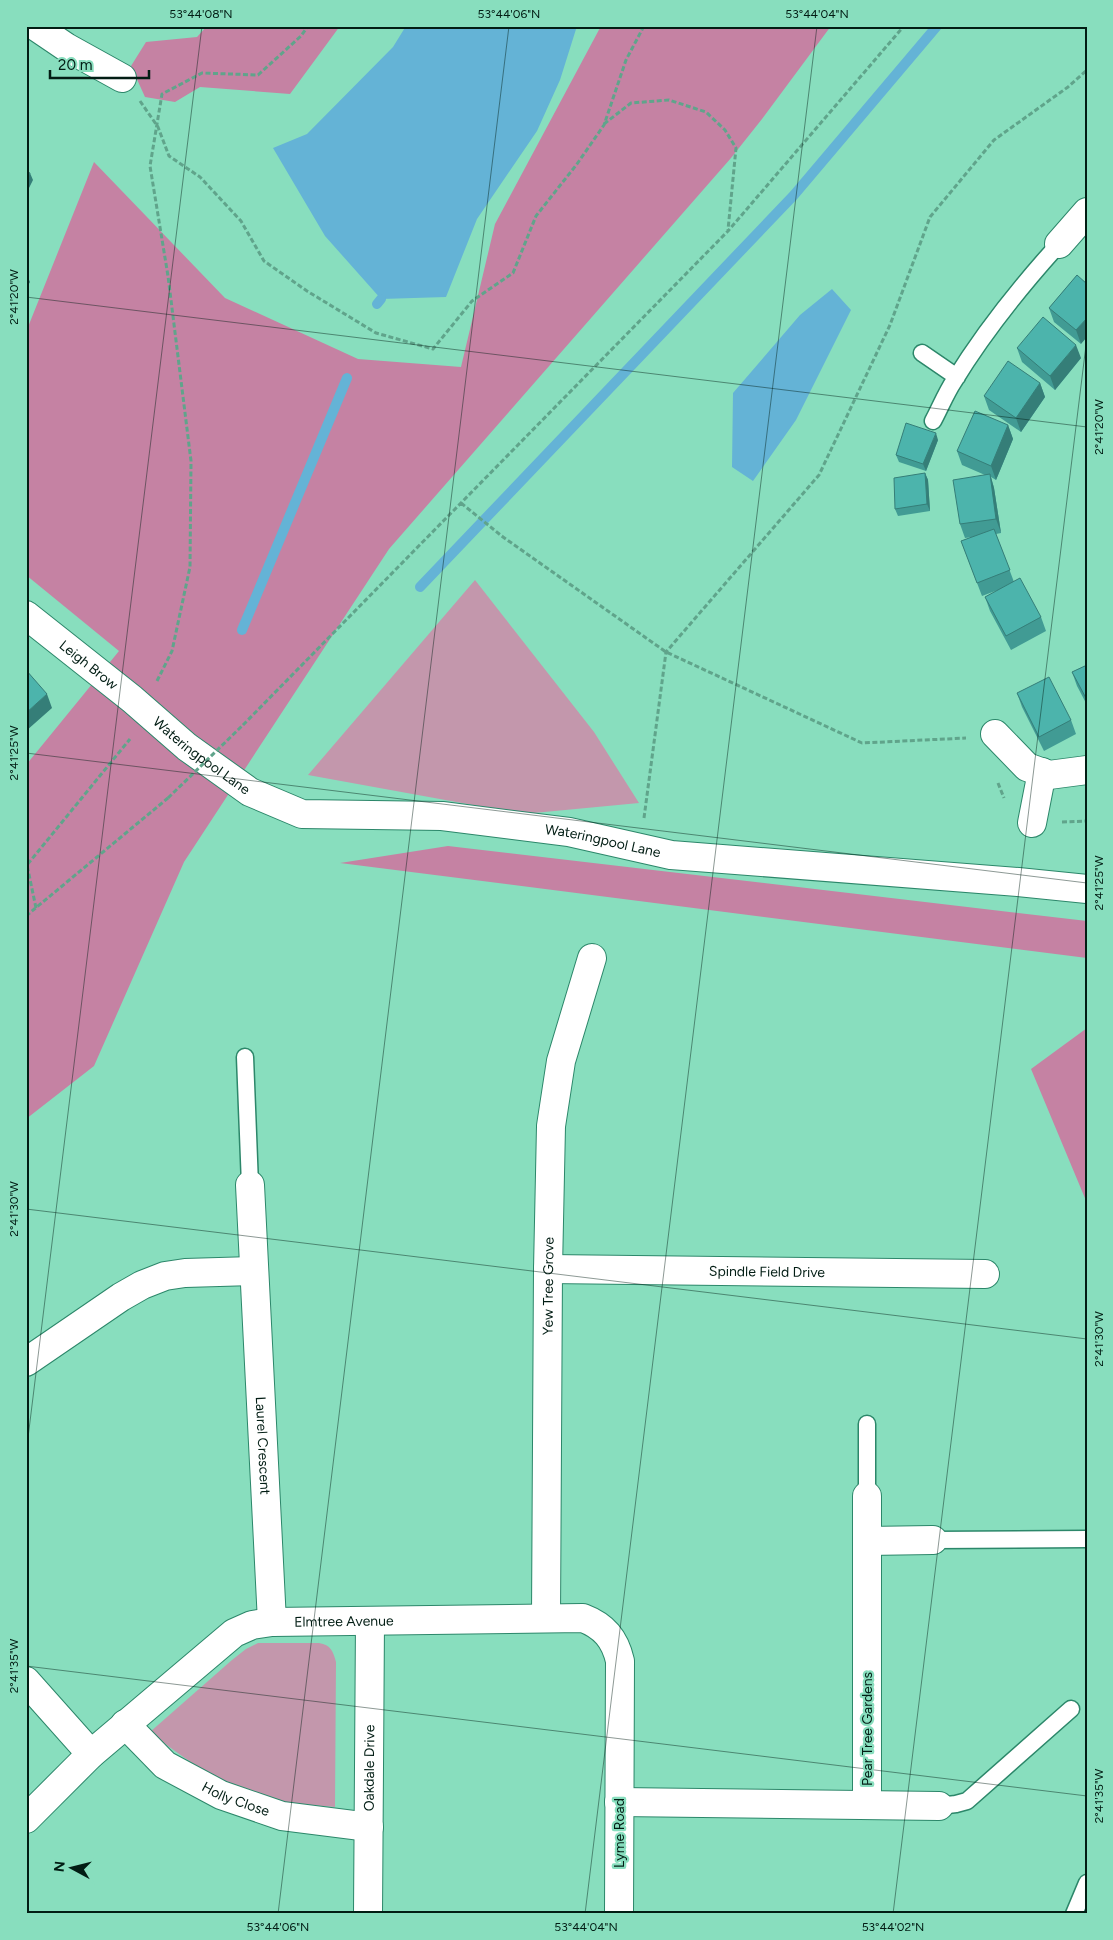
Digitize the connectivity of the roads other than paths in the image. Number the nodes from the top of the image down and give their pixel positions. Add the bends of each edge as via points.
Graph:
1 (35, 26) edge
2 (122, 78) road end
3 (1087, 212) edge
4 (1059, 244) joint
5 (922, 353) dead end
6 (957, 377) junction
7 (933, 421) dead end
8 (26, 615) edge
9 (141, 707) joint
10 (995, 734) dead end
11 (1087, 770) edge
12 (1042, 772) junction
13 (1032, 823) dead end
14 (1087, 889) edge
15 (592, 958) dead end
16 (245, 1057) dead end
17 (250, 1185) joint
18 (548, 1269) junction
19 (253, 1271) junction
20 (985, 1274) dead end
21 (26, 1362) edge
22 (867, 1424) dead end
23 (867, 1496) joint
24 (1087, 1539) edge
25 (933, 1540) joint
26 (867, 1541) junction
27 (546, 1618) junction
28 (370, 1620) junction
29 (272, 1622) junction
30 (26, 1681) edge
31 (1071, 1709) dead end
32 (125, 1724) junction
33 (619, 1753) joint
34 (91, 1754) junction
35 (619, 1802) junction
36 (867, 1804) junction
37 (939, 1806) joint
38 (26, 1819) edge
39 (369, 1827) junction
40 (1087, 1883) edge
41 (368, 1914) edge
42 (619, 1914) edge
43 (1074, 1914) edge

1 - 2 street
3 - 4 street
4 - 6 lane via 1011,302
5 - 6 lane
6 - 7 lane
8 - 9 street, Leigh Brow
9 - 14 street, Wateringpool Lane via 187,747 250,792 302,814 442,816 569,832 671,855
10 - 12 street via 1027,767
11 - 12 street
12 - 13 street
15 - 18 street, Yew Tree Grove via 568,1034 555,1097 551,1126
16 - 17 lane
17 - 19 street, Laurel Crescent
18 - 20 street, Spindle Field Drive
18 - 27 street, Yew Tree Grove
19 - 21 street via 185,1273 142,1285
19 - 29 street, Laurel Crescent
22 - 23 lane
23 - 26 street, Pear Tree Gardens
24 - 25 lane
25 - 26 street
26 - 36 street, Pear Tree Gardens
27 - 28 street, Elmtree Avenue
27 - 33 street, Elmtree Avenue via 583,1618 595,1622 613,1639 620,1661
28 - 29 street, Elmtree Avenue
28 - 39 street, Oakdale Drive
29 - 32 street, Elmtree Avenue via 252,1625 234,1633
30 - 34 street
31 - 37 lane via 967,1801
32 - 34 street, Elmtree Avenue
32 - 39 street, Holly Close via 165,1764 221,1795 282,1816
33 - 35 street, Lyme Road
34 - 38 street, Elmtree Avenue
35 - 36 street, Pear Tree Gardens
35 - 42 street, Lyme Road
36 - 37 street
39 - 41 street, Oakdale Drive
40 - 43 lane

